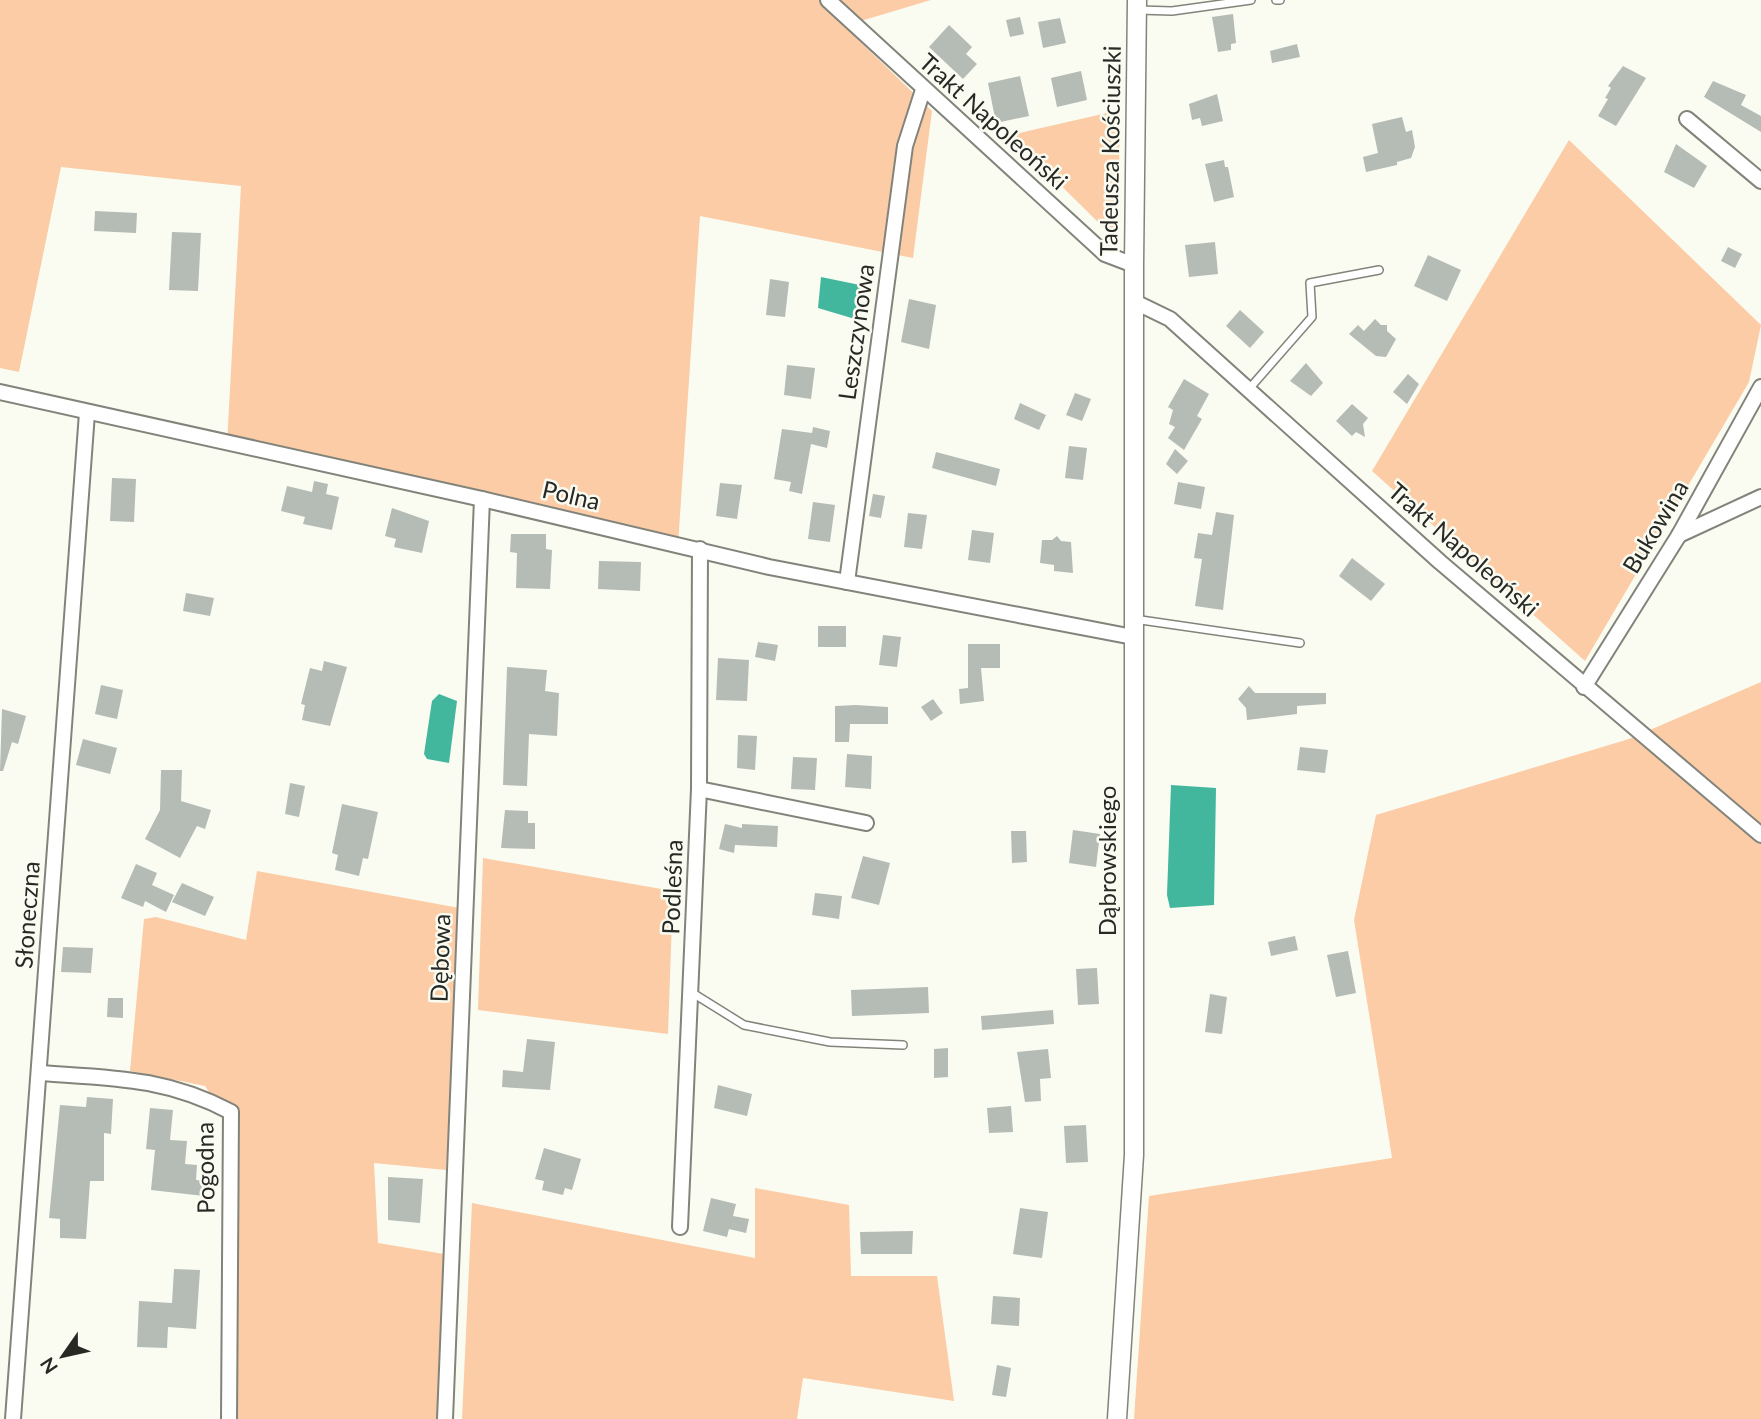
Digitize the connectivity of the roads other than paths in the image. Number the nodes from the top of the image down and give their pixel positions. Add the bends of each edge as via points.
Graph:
1 (828, 0) edge
2 (1251, 0) edge
3 (1137, 5) edge
4 (923, 90) junction
5 (1687, 119) dead end
6 (1761, 181) edge
7 (1134, 265) junction
8 (1379, 270) dead end
9 (1135, 302) junction
10 (1761, 387) edge
11 (1249, 389) junction
12 (0, 392) edge
13 (87, 414) junction
14 (1761, 497) edge
15 (482, 499) junction
16 (1679, 535) junction
17 (700, 549) junction
18 (847, 582) junction
19 (1133, 628) junction
20 (1300, 643) dead end
21 (1584, 687) junction
22 (699, 789) junction
23 (866, 823) dead end
24 (1761, 835) edge
25 (691, 992) junction
26 (903, 1045) dead end
27 (40, 1073) junction
28 (680, 1227) dead end
29 (13, 1419) edge
30 (229, 1419) edge
31 (444, 1419) edge
32 (1117, 1419) edge

1 - 4 street, Trakt Napoleoński
2 - 3 lane via 1171,11
3 - 7 street, Tadeusza Kościuszki
4 - 7 street, Trakt Napoleoński via 1105,254
4 - 18 street, Leszczynowa via 905,146
5 - 6 street
7 - 9 street, Tadeusza Kościuszki
8 - 11 lane via 1310,283 1312,317
9 - 11 street, Trakt Napoleoński via 1170,319
9 - 19 street, Dąbrowskiego
10 - 16 street, Bukowina
11 - 21 street, Trakt Napoleoński
12 - 13 street, Polna
13 - 15 street, Polna
13 - 27 street, Słoneczna
14 - 16 street
15 - 17 street, Polna
15 - 31 street, Dębowa
16 - 21 street, Bukowina
17 - 18 street, Polna
17 - 22 street, Podleśna
18 - 19 street, Polna
19 - 20 lane
19 - 32 street, Dąbrowskiego via 1134,1155
21 - 24 street, Trakt Napoleoński
22 - 23 street
22 - 25 street, Podleśna
25 - 26 lane via 744,1025 830,1042
25 - 28 street, Podleśna
27 - 29 street, Słoneczna
27 - 30 street, Pogodna via 148,1080 208,1099 230,1112

